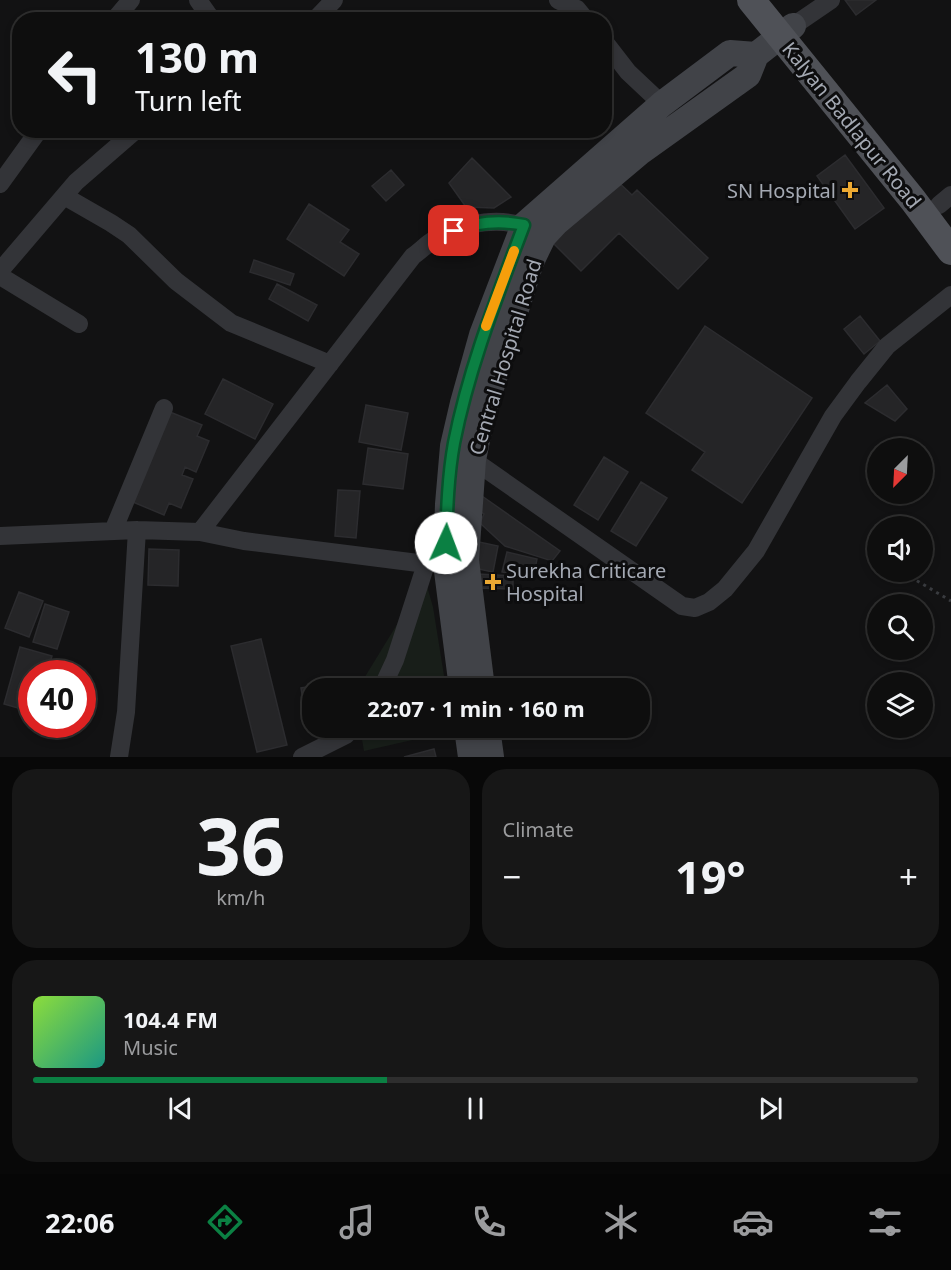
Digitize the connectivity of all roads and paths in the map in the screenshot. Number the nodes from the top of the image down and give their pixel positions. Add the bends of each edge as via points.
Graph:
1 (131, 0) edge
2 (334, 0) edge
3 (558, 0) edge
4 (751, 0) edge
5 (774, 0) edge
6 (831, 0) edge
7 (121, 12) edge
8 (323, 12) edge
9 (579, 12) edge
10 (787, 31) junction
11 (612, 51) edge
12 (756, 55) junction
13 (662, 104) junction
14 (33, 138) edge
15 (126, 138) edge
16 (0, 184) edge
17 (64, 196) junction
18 (947, 207) edge
19 (533, 231) junction
20 (951, 251) edge
21 (0, 271) edge
22 (0, 276) edge
23 (951, 295) edge
24 (79, 324) dead end
25 (330, 364) junction
26 (164, 408) dead end
27 (473, 460) junction
28 (137, 530) junction
29 (114, 531) junction
30 (200, 532) junction
31 (0, 536) edge
32 (446, 562) junction
33 (919, 582) edge
34 (951, 601) edge
35 (386, 678) edge
36 (461, 678) edge
37 (479, 678) edge
38 (340, 738) edge
39 (468, 738) edge
40 (489, 738) edge
41 (119, 757) edge
42 (302, 757) edge
43 (471, 757) edge
44 (491, 757) edge

1 - 7 street
2 - 8 street
3 - 9 street
4 - 10 main road, Kalyan Badlapur Road
5 - 10 main road, Kalyan Badlapur Road
6 - 10 street
10 - 12 street, Central Hospital Road
10 - 18 main road, Kalyan Badlapur Road
10 - 20 main road, Kalyan Badlapur Road
11 - 13 street
12 - 13 street, Central Hospital Road via 730,53
12 - 19 street, Central Hospital Road via 748,75 639,153 557,222
13 - 19 street, Central Hospital Road
14 - 16 street
15 - 17 street
17 - 21 street
17 - 25 street via 129,235 176,280 231,323
19 - 25 street via 507,222 471,224 436,238 413,256
19 - 27 street, Central Hospital Road via 531,262 482,416
19 - 32 street, Central Hospital Road via 482,335 462,403 453,446
22 - 24 street
23 - 27 street via 886,346 833,416 756,551 725,589 695,608 682,606
25 - 30 street
26 - 29 street
27 - 32 street, Central Hospital Road
28 - 29 street
28 - 30 street
28 - 41 street via 126,712
29 - 31 street
30 - 32 street via 244,541
32 - 35 street
32 - 36 street, Central Hospital Road
32 - 37 street, Central Hospital Road
33 - 34 path
38 - 42 street
39 - 43 street
40 - 44 street

